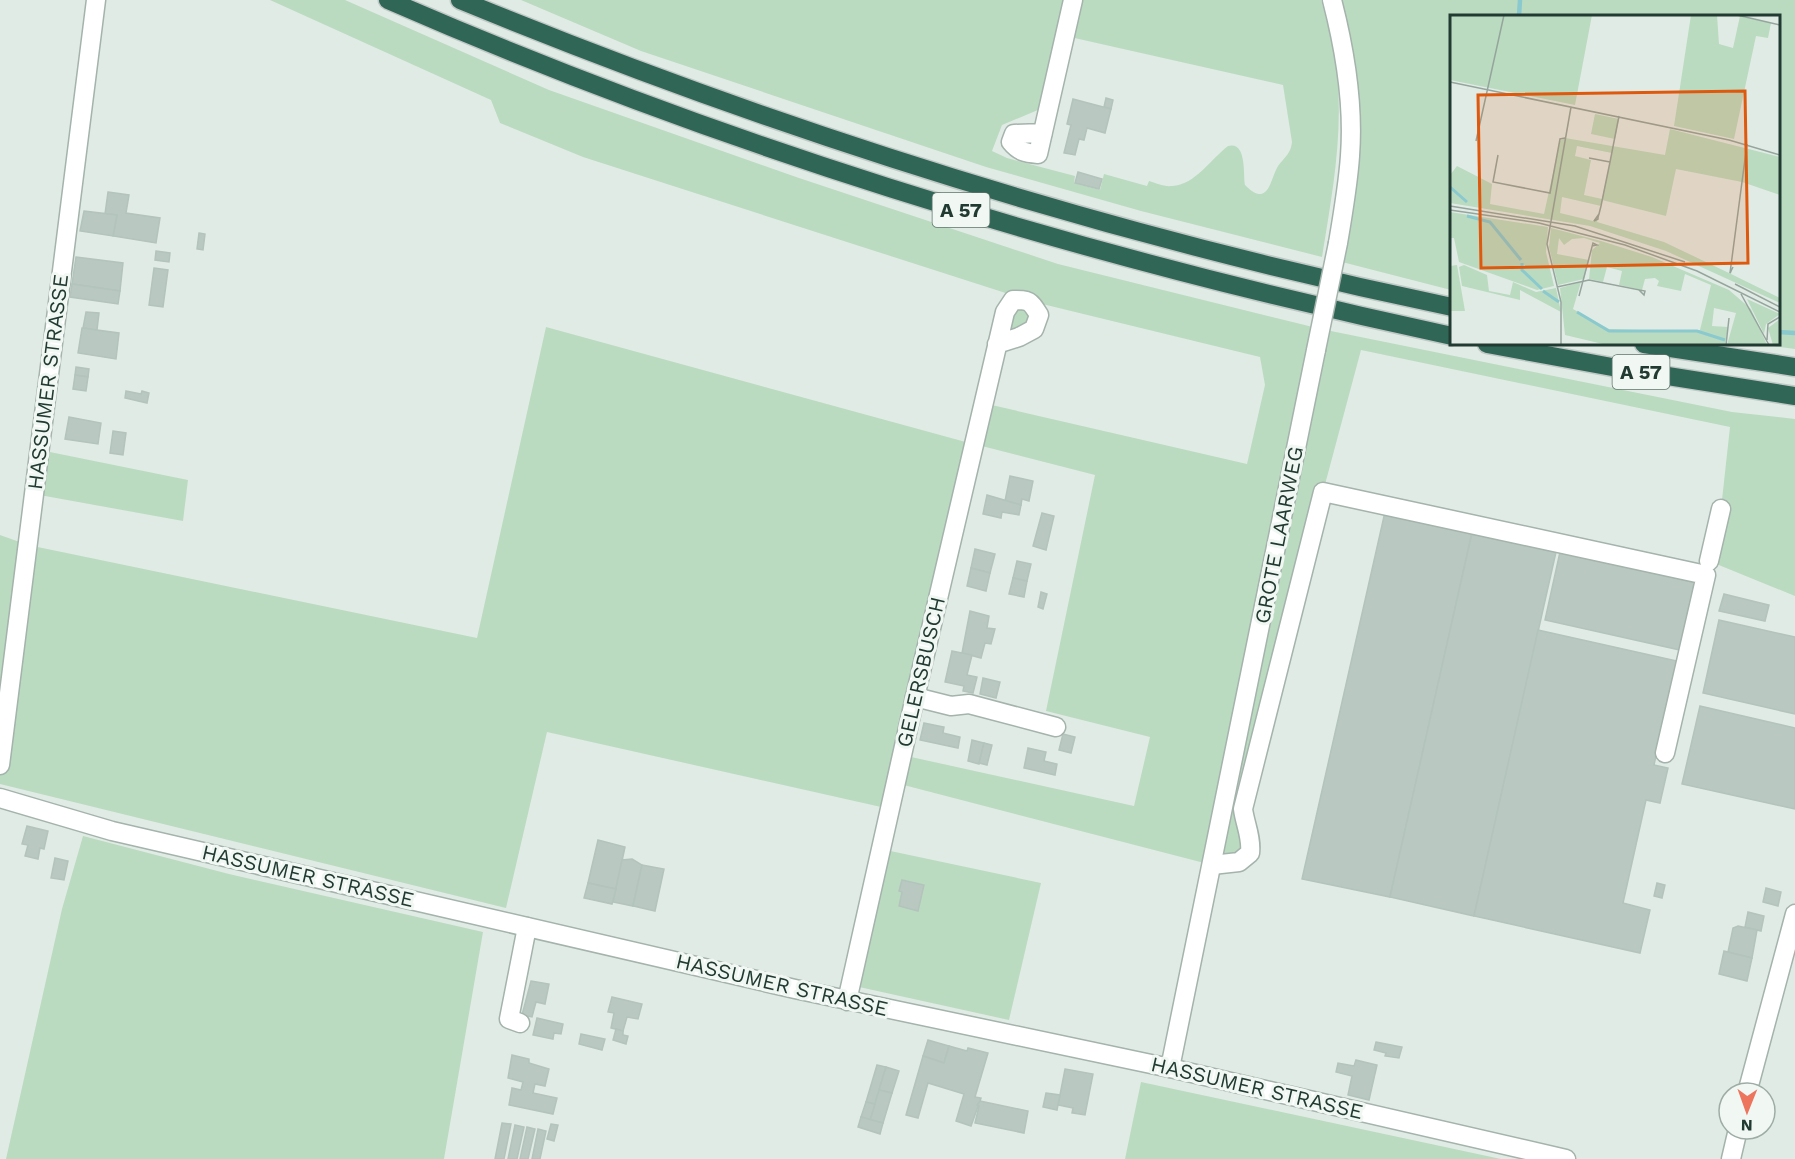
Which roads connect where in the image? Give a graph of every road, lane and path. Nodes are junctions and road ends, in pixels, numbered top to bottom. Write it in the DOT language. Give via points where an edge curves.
graph roads {
  1 [pos="96,0"];
  2 [pos="388,0"];
  3 [pos="460,0"];
  4 [pos="1073,0"];
  5 [pos="1332,0"];
  6 [pos="1043,133"];
  7 [pos="1450,307"];
  8 [pos="1450,336"];
  9 [pos="997,344"];
  10 [pos="1492,345"];
  11 [pos="1651,345"];
  12 [pos="1795,367"];
  13 [pos="1795,396"];
  14 [pos="1721,508"];
  15 [pos="1709,561"];
  16 [pos="915,697"];
  17 [pos="1056,727"];
  18 [pos="1665,753"];
  19 [pos="0,765"];
  20 [pos="0,798"];
  21 [pos="1212,865"];
  22 [pos="1795,914"];
  23 [pos="527,927"];
  24 [pos="847,1001"];
  25 [pos="520,1023"];
  26 [pos="1170,1068"];
  27 [pos="1750,1081"];
  28 [pos="1735,1141"];
  29 [pos="1566,1159"];
  30 [pos="1731,1159"];
  1 -- 19 [label="street, HASSUMER STRASSE"];
  2 -- 8 [label="highway, A 57" via="629,98 894,190 1158,267"];
  3 -- 7 [label="highway, A 57" via="750,111 970,183 1141,233"];
  4 -- 6 [label="street"];
  5 -- 21 [label="street, GROTE LAARWEG, bridge" via="1349,90 1351,155 1338,243"];
  9 -- 16 [label="street, GELERSBUSCH"];
  10 -- 13 [label="highway, A 57"];
  11 -- 12 [label="highway, A 57"];
  14 -- 15 [label="street"];
  16 -- 17 [label="street" via="951,706 969,704"];
  16 -- 24 [label="street, GELERSBUSCH"];
  18 -- 21 [label="street" via="1706,575 1323,492 1243,809 1252,841 1250,853 1239,862"];
  20 -- 23 [label="street, HASSUMER STRASSE" via="112,831"];
  21 -- 26 [label="street, GROTE LAARWEG"];
  22 -- 27 [label="street"];
  23 -- 24 [label="street, HASSUMER STRASSE"];
  23 -- 25 [label="street" via="508,1019"];
  24 -- 26 [label="street, HASSUMER STRASSE"];
  26 -- 29 [label="street, HASSUMER STRASSE"];
  28 -- 30 [label="street"];
}
